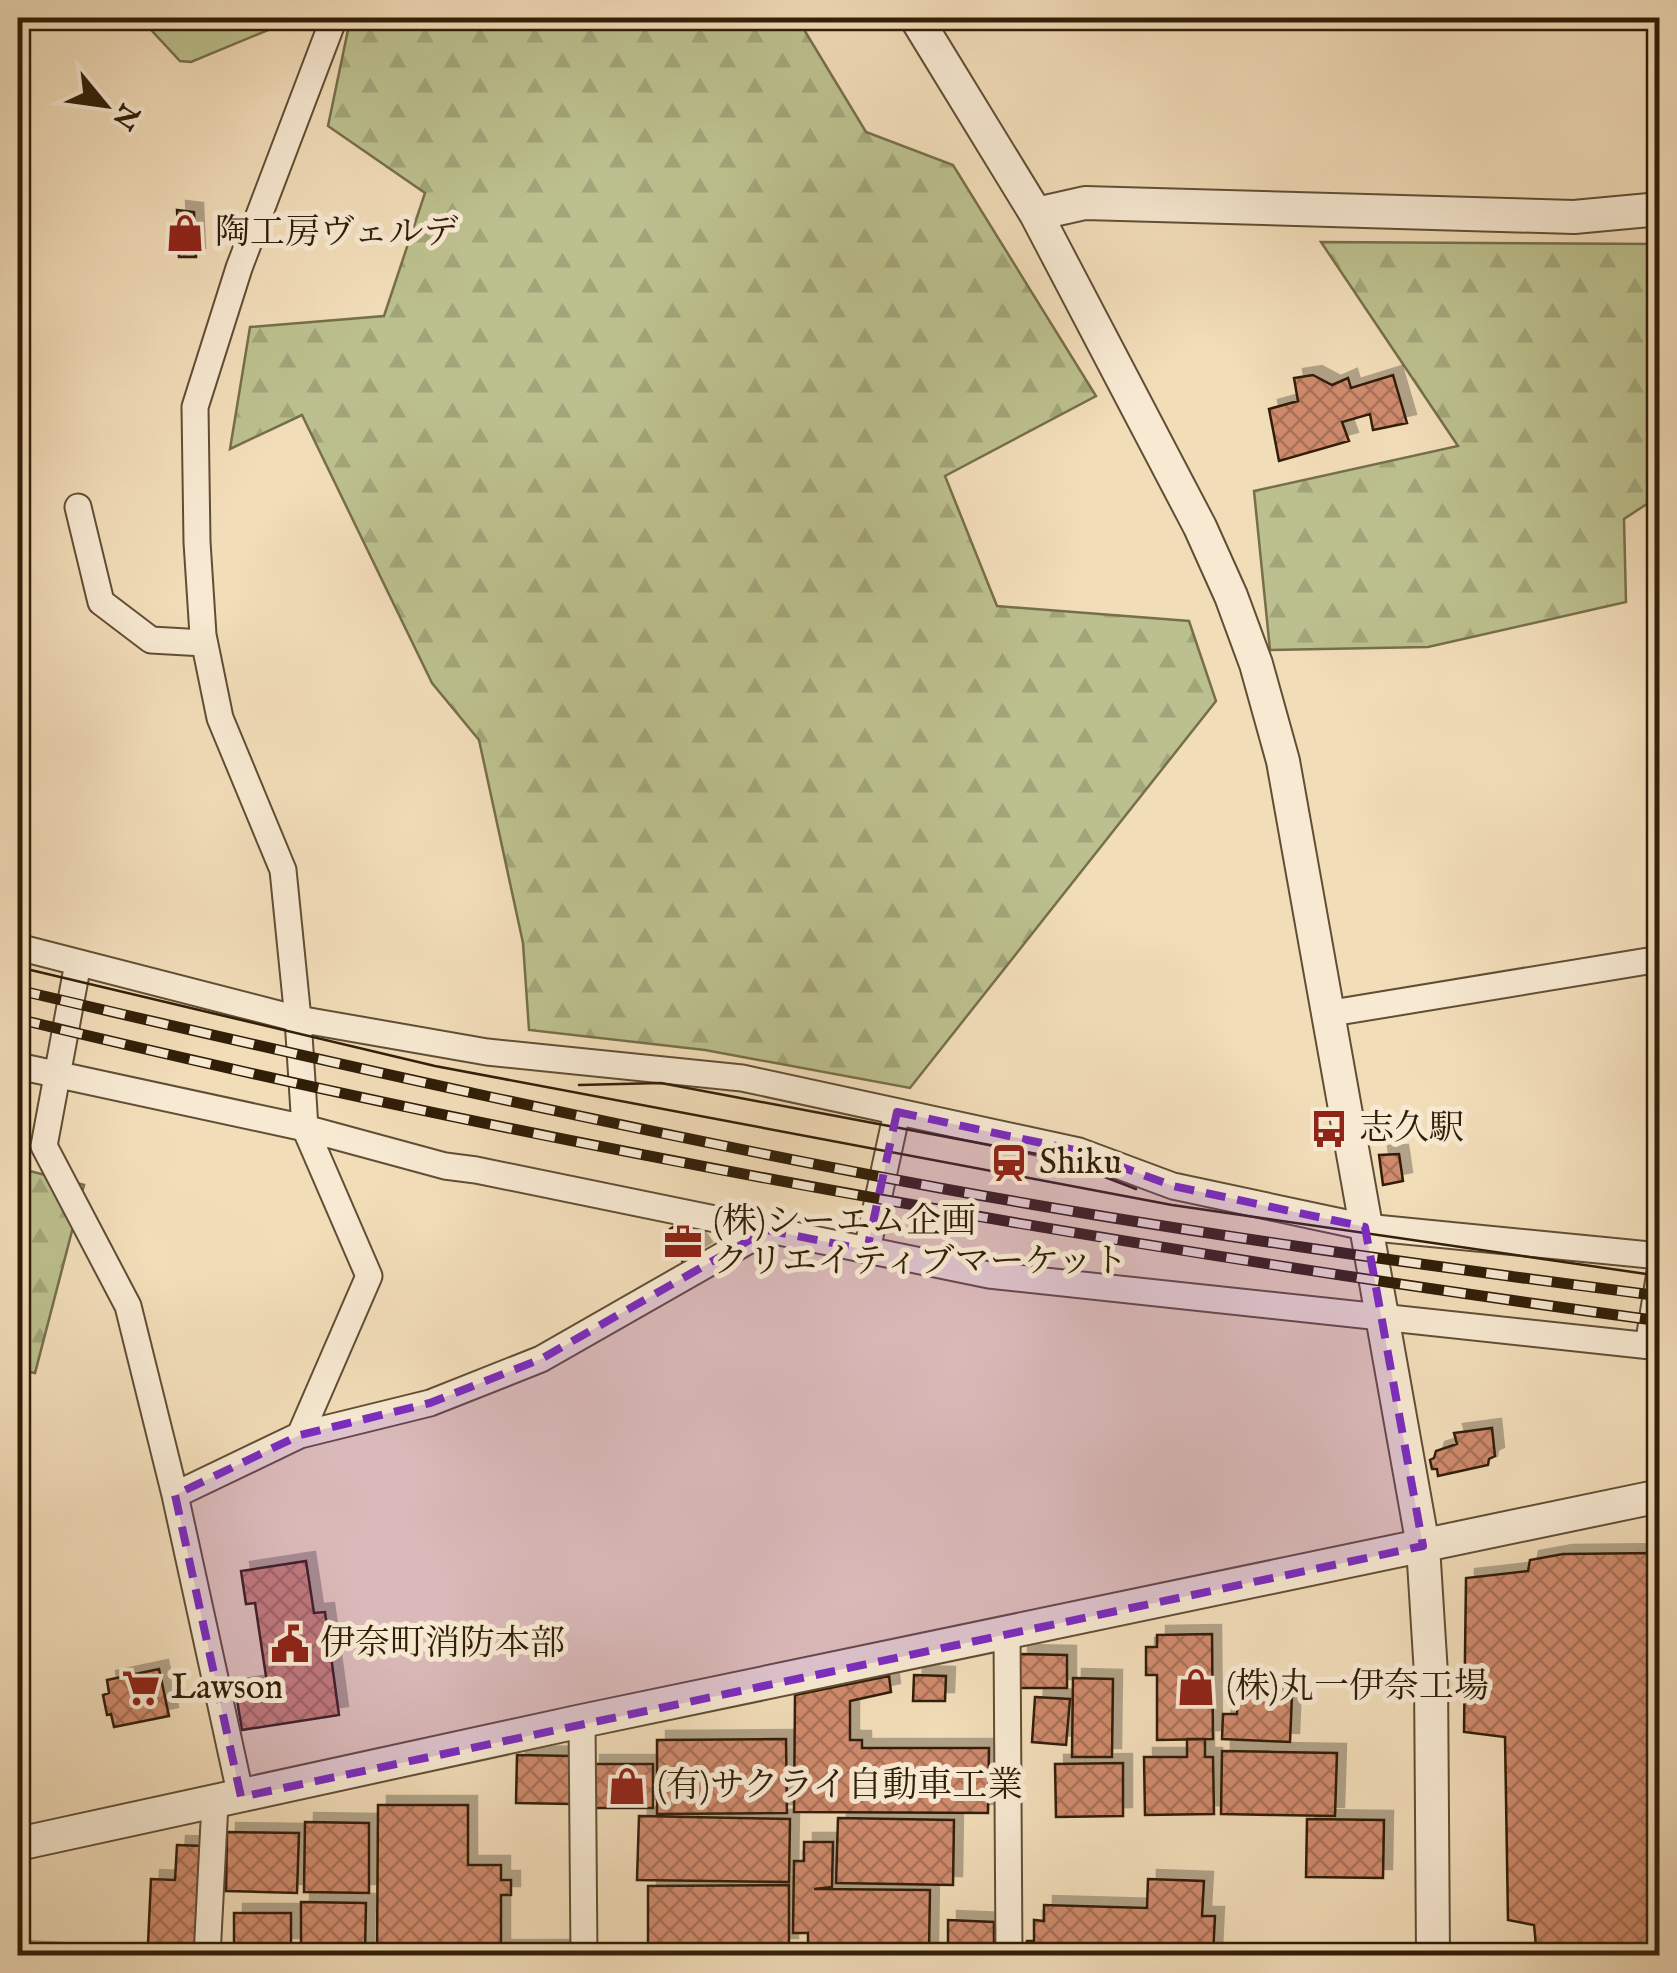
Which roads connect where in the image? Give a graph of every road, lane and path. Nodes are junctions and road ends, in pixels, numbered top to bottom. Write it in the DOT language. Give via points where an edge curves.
graph roads {
  1 [pos="334,18"];
  2 [pos="916,18"];
  3 [pos="1660,209"];
  4 [pos="1036,214"];
  5 [pos="78,507"];
  6 [pos="204,643"];
  7 [pos="18,947"];
  8 [pos="1660,959"];
  9 [pos="78,963"];
  10 [pos="1326,1014"];
  11 [pos="298,1019"];
  12 [pos="18,1066"];
  13 [pos="56,1076"];
  14 [pos="897,1112"];
  15 [pos="304,1128"];
  16 [pos="1365,1227"];
  17 [pos="767,1230"];
  18 [pos="867,1250"];
  19 [pos="1660,1256"];
  20 [pos="1660,1272"];
  21 [pos="1382,1315"];
  22 [pos="1654,1347"];
  23 [pos="300,1435"];
  24 [pos="175,1494"];
  25 [pos="1660,1496"];
  26 [pos="1423,1546"];
  27 [pos="1007,1632"];
  28 [pos="582,1721"];
  29 [pos="228,1800"];
  30 [pos="18,1844"];
  31 [pos="207,1956"];
  32 [pos="584,1956"];
  33 [pos="1009,1956"];
  34 [pos="1432,1956"];
  1 -- 6 [label="street" via="194,406"];
  2 -- 4 [label="street"];
  3 -- 4 [label="street" via="1574,217 1085,203"];
  4 -- 10 [label="street" via="1200,527 1256,664 1282,762"];
  5 -- 6 [label="street" via="101,602 151,640"];
  6 -- 11 [label="street" via="220,718 283,870"];
  7 -- 9 [label="street"];
  8 -- 10 [label="street"];
  9 -- 11 [label="street"];
  9 -- 13 [label="street"];
  10 -- 16 [label="street"];
  11 -- 14 [label="street" via="487,1052 742,1078"];
  11 -- 15 [label="street"];
  12 -- 13 [label="street"];
  13 -- 15 [label="street"];
  13 -- 24 [label="street" via="44,1146 128,1306"];
  14 -- 16 [label="street" via="1079,1151 1173,1186"];
  14 -- 18 [label="street"];
  15 -- 17 [label="street" via="446,1166"];
  15 -- 23 [label="street" via="368,1276"];
  16 -- 19 [label="street"];
  16 -- 21 [label="street"];
  17 -- 18 [label="street"];
  17 -- 23 [label="street" via="541,1359 430,1403"];
  18 -- 21 [label="street" via="989,1275"];
  20 -- 22 [label="street"];
  21 -- 22 [label="street"];
  21 -- 26 [label="street"];
  23 -- 24 [label="street"];
  24 -- 29 [label="street"];
  25 -- 26 [label="street"];
  26 -- 27 [label="street"];
  26 -- 34 [label="street" via="1431,1674"];
  27 -- 28 [label="street"];
  27 -- 33 [label="street"];
  28 -- 29 [label="street"];
  28 -- 32 [label="street"];
  29 -- 30 [label="street"];
  29 -- 31 [label="street"];
}
